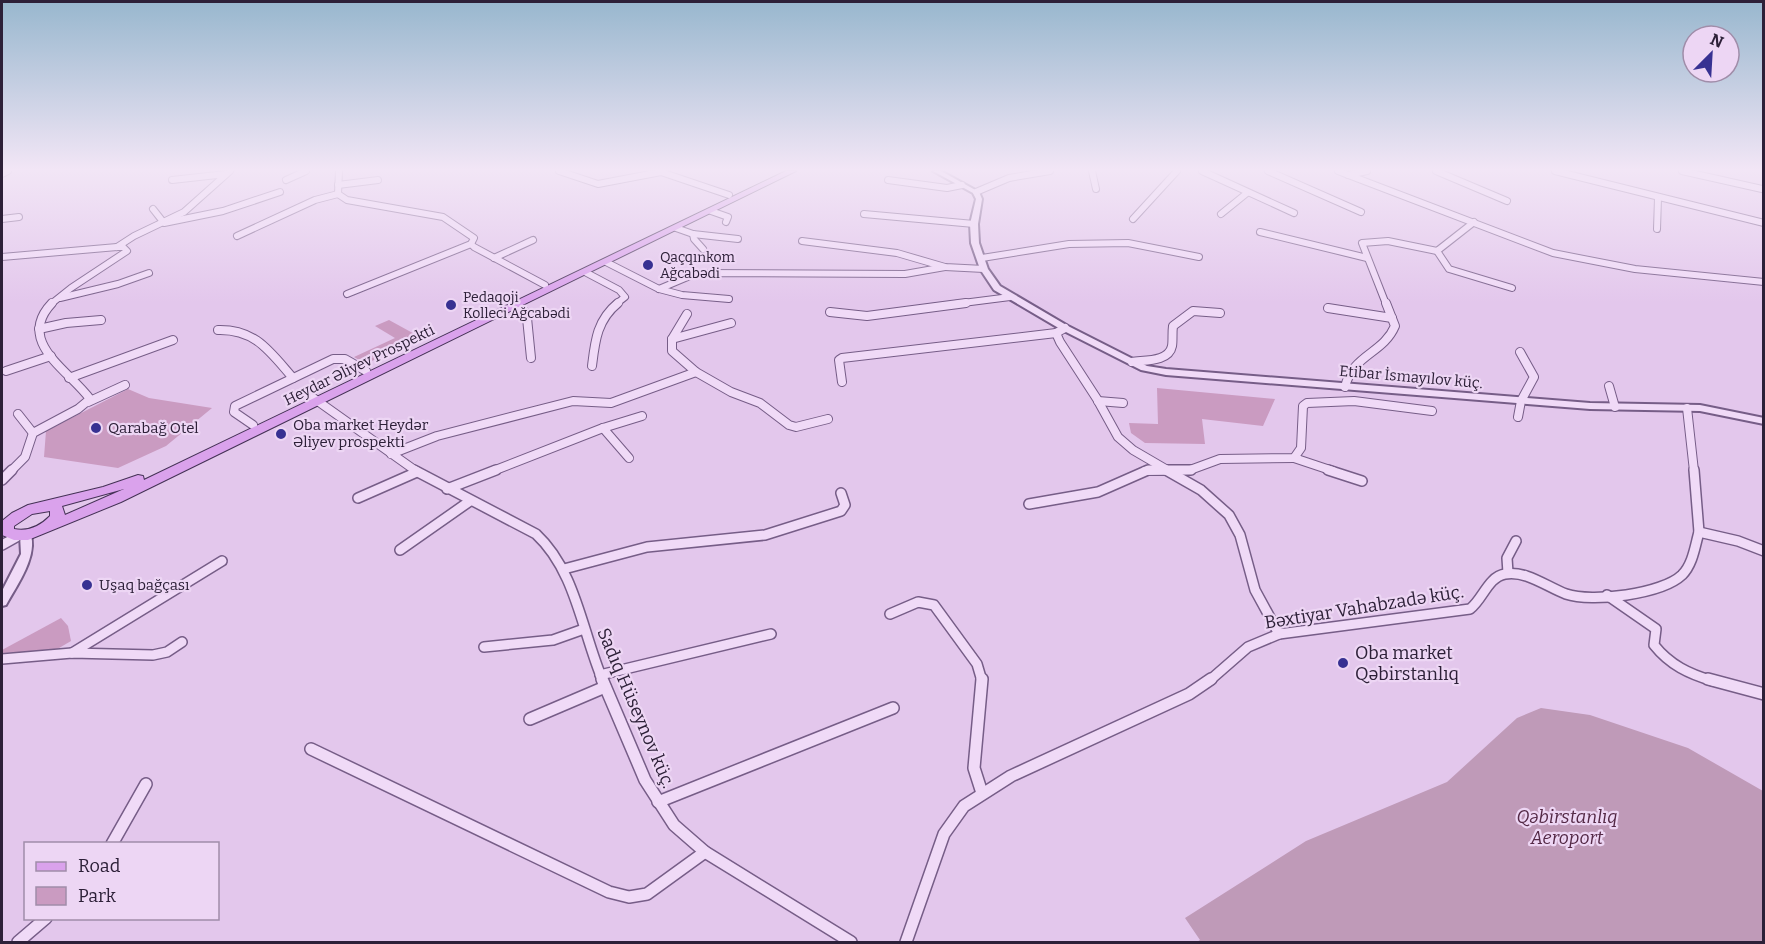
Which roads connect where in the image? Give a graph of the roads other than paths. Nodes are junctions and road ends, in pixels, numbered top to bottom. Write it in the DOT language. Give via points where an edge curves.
graph roads {
  1 [pos="158,215"];
  2 [pos="177,215"];
  3 [pos="212,215"];
  4 [pos="282,215"];
  5 [pos="432,215"];
  6 [pos="688,215"];
  7 [pos="703,215"];
  8 [pos="722,215"];
  9 [pos="876,215"];
  10 [pos="976,215"];
  11 [pos="1137,215"];
  12 [pos="1455,215"];
  13 [pos="1657,215"];
  14 [pos="1730,215"];
  15 [pos="19,217"];
  16 [pos="2,219"];
  17 [pos="1133,219"];
  18 [pos="726,222"];
  19 [pos="1474,222"];
  20 [pos="165,223"];
  21 [pos="1764,223"];
  22 [pos="974,224"];
  23 [pos="676,228"];
  24 [pos="1657,229"];
  25 [pos="1260,232"];
  26 [pos="693,234"];
  27 [pos="237,236"];
  28 [pos="738,239"];
  29 [pos="533,240"];
  30 [pos="802,241"];
  31 [pos="471,244"];
  32 [pos="117,247"];
  33 [pos="703,249"];
  34 [pos="1437,251"];
  35 [pos="2,257"];
  36 [pos="1198,257"];
  37 [pos="494,258"];
  38 [pos="982,258"];
  39 [pos="1367,258"];
  40 [pos="606,262"];
  41 [pos="945,267"];
  42 [pos="984,269"];
  43 [pos="585,272"];
  44 [pos="150,273"];
  45 [pos="1764,282"];
  46 [pos="545,285"];
  47 [pos="1512,288"];
  48 [pos="659,289"];
  49 [pos="346,294"];
  50 [pos="1010,297"];
  51 [pos="56,299"];
  52 [pos="729,299"];
  53 [pos="515,306"];
  54 [pos="1328,308"];
  55 [pos="830,312"];
  56 [pos="1220,313"];
  57 [pos="687,314"];
  58 [pos="1392,318"];
  59 [pos="101,320"];
  60 [pos="731,323"];
  61 [pos="1065,328"];
  62 [pos="39,329"];
  63 [pos="218,330"];
  64 [pos="1056,333"];
  65 [pos="672,339"];
  66 [pos="173,340"];
  67 [pos="1520,352"];
  68 [pos="51,356"];
  69 [pos="531,358"];
  70 [pos="1132,362"];
  71 [pos="592,366"];
  72 [pos="6,371"];
  73 [pos="366,371"];
  74 [pos="696,372"];
  75 [pos="69,378"];
  76 [pos="293,378"];
  77 [pos="842,382"];
  78 [pos="125,386"];
  79 [pos="1609,386"];
  80 [pos="1345,387"];
  81 [pos="315,399"];
  82 [pos="1098,401"];
  83 [pos="1521,401"];
  84 [pos="88,402"];
  85 [pos="1123,403"];
  86 [pos="1615,407"];
  87 [pos="1687,408"];
  88 [pos="1432,411"];
  89 [pos="18,414"];
  90 [pos="642,416"];
  91 [pos="1518,417"];
  92 [pos="828,419"];
  93 [pos="1764,421"];
  94 [pos="253,425"];
  95 [pos="603,428"];
  96 [pos="33,434"];
  97 [pos="391,454"];
  98 [pos="629,458"];
  99 [pos="1294,458"];
  100 [pos="1167,469"];
  101 [pos="417,472"];
  102 [pos="2,480"];
  103 [pos="1362,481"];
  104 [pos="447,489"];
  105 [pos="841,493"];
  106 [pos="358,498"];
  107 [pos="470,501"];
  108 [pos="1029,504"];
  109 [pos="40,507"];
  110 [pos="2,513"];
  111 [pos="1700,532"];
  112 [pos="26,534"];
  113 [pos="2,536"];
  114 [pos="1515,541"];
  115 [pos="2,545"];
  116 [pos="400,549"];
  117 [pos="1764,551"];
  118 [pos="222,561"];
  119 [pos="564,569"];
  120 [pos="1508,573"];
  121 [pos="1606,595"];
  122 [pos="2,602"];
  123 [pos="890,614"];
  124 [pos="584,629"];
  125 [pos="771,634"];
  126 [pos="1279,634"];
  127 [pos="182,642"];
  128 [pos="484,646"];
  129 [pos="72,653"];
  130 [pos="2,659"];
  131 [pos="600,675"];
  132 [pos="605,687"];
  133 [pos="1764,694"];
  134 [pos="893,708"];
  135 [pos="530,719"];
  136 [pos="311,750"];
  137 [pos="146,784"];
  138 [pos="982,793"];
  139 [pos="658,802"];
  140 [pos="113,842"];
  141 [pos="705,852"];
  142 [pos="44,920"];
  143 [pos="18,942"];
  144 [pos="851,942"];
  145 [pos="906,942"];
  1 -- 20 [label="street"];
  2 -- 20 [label="street"];
  3 -- 20 [label="street"];
  4 -- 27 [label="street"];
  5 -- 31 [label="street" via="443,217 474,238"];
  6 -- 46 [label="main road"];
  7 -- 23 [label="main road, Heydar Əliyev Prospekti"];
  8 -- 18 [label="street" via="728,217"];
  9 -- 22 [label="street"];
  10 -- 22 [label="street, Etibar İsmayılov küç."];
  11 -- 17 [label="street"];
  12 -- 19 [label="street"];
  13 -- 24 [label="street"];
  14 -- 21 [label="street"];
  15 -- 16 [label="street"];
  19 -- 34 [label="street"];
  19 -- 45 [label="street" via="1587,262"];
  20 -- 32 [label="street" via="141,231"];
  22 -- 38 [label="street, Etibar İsmayılov küç." via="975,243"];
  23 -- 26 [label="street"];
  23 -- 40 [label="main road, Heydar Əliyev Prospekti"];
  25 -- 39 [label="street"];
  26 -- 28 [label="street"];
  26 -- 33 [label="street"];
  29 -- 37 [label="street"];
  30 -- 41 [label="street" via="897,254"];
  31 -- 37 [label="street"];
  31 -- 49 [label="street"];
  32 -- 35 [label="street"];
  32 -- 51 [label="street" via="127,251"];
  34 -- 39 [label="street" via="1372,239 1362,243"];
  34 -- 47 [label="street" via="1449,269"];
  36 -- 38 [label="street" via="1128,243 1069,244"];
  37 -- 46 [label="street"];
  38 -- 42 [label="street, Etibar İsmayılov küç."];
  39 -- 58 [label="street"];
  40 -- 43 [label="main road, Heydar Əliyev Prospekti"];
  40 -- 48 [label="street"];
  41 -- 42 [label="street"];
  41 -- 48 [label="street" via="905,274 697,273"];
  42 -- 50 [label="street, Etibar İsmayılov küç." via="997,288"];
  43 -- 53 [label="main road, Heydar Əliyev Prospekti"];
  43 -- 71 [label="street" via="625,297 598,324"];
  44 -- 51 [label="street"];
  46 -- 73 [label="main road"];
  48 -- 52 [label="street"];
  50 -- 55 [label="street" via="867,316"];
  50 -- 61 [label="street, Etibar İsmayılov küç."];
  51 -- 62 [label="street" via="43,313"];
  53 -- 69 [label="street" via="527,318"];
  53 -- 81 [label="main road, Heydar Əliyev Prospekti"];
  54 -- 58 [label="street"];
  56 -- 70 [label="street" via="1193,311 1173,326 1169,353"];
  57 -- 65 [label="street"];
  58 -- 80 [label="street" via="1394,333 1355,363"];
  59 -- 62 [label="street" via="66,322"];
  60 -- 65 [label="street"];
  61 -- 64 [label="street"];
  61 -- 70 [label="street, Etibar İsmayılov küç."];
  62 -- 68 [label="street"];
  63 -- 76 [label="street" via="230,328 253,335"];
  64 -- 77 [label="street" via="842,358"];
  64 -- 82 [label="street" via="1070,364"];
  65 -- 74 [label="street" via="672,351"];
  66 -- 75 [label="street"];
  67 -- 83 [label="street" via="1534,377"];
  68 -- 72 [label="street"];
  68 -- 75 [label="street"];
  70 -- 80 [label="street, Etibar İsmayılov küç." via="1156,371"];
  73 -- 76 [label="street" via="341,357"];
  73 -- 81 [label="main road"];
  74 -- 92 [label="street" via="760,403 789,425 796,427"];
  74 -- 97 [label="street" via="611,403 573,401 436,436"];
  75 -- 84 [label="street" via="89,396"];
  76 -- 94 [label="street" via="235,406 234,412"];
  78 -- 84 [label="street"];
  79 -- 86 [label="street"];
  80 -- 83 [label="street, Etibar İsmayılov küç."];
  81 -- 94 [label="main road"];
  81 -- 97 [label="street, Sadıq Hüseynov küç."];
  81 -- 112 [label="main road, Heydar Əliyev Prospekti" via="116,499"];
  82 -- 85 [label="street"];
  82 -- 100 [label="street" via="1112,431 1121,440"];
  83 -- 86 [label="street, Etibar İsmayılov küç."];
  83 -- 91 [label="street"];
  84 -- 96 [label="street"];
  86 -- 87 [label="street, Etibar İsmayılov küç."];
  87 -- 93 [label="street, Etibar İsmayılov küç."];
  87 -- 111 [label="street"];
  88 -- 99 [label="street, Etibar İsmayılov küç." via="1343,401 1307,403 1303,406 1301,448"];
  89 -- 96 [label="street"];
  90 -- 95 [label="street"];
  94 -- 109 [label="main road" via="123,485"];
  95 -- 98 [label="street"];
  95 -- 104 [label="street"];
  96 -- 102 [label="street" via="25,457"];
  97 -- 101 [label="street, Sadıq Hüseynov küç."];
  99 -- 100 [label="street" via="1220,459 1190,470"];
  99 -- 103 [label="street"];
  100 -- 108 [label="street" via="1148,470 1098,492"];
  100 -- 126 [label="street" via="1200,489 1232,519 1256,590"];
  101 -- 104 [label="street, Sadıq Hüseynov küç."];
  101 -- 106 [label="street"];
  104 -- 107 [label="street, Sadıq Hüseynov küç."];
  105 -- 119 [label="street" via="845,505 841,511 765,535 647,547"];
  107 -- 116 [label="street"];
  107 -- 119 [label="street, Sadıq Hüseynov küç." via="537,534"];
  109 -- 110 [label="main road"];
  109 -- 112 [label="main road" via="55,507 57,517 48,526"];
  109 -- 112 [label="main road" via="19,514 7,524 7,532"];
  111 -- 117 [label="street"];
  111 -- 121 [label="street" via="1688,567 1673,583"];
  112 -- 113 [label="main road"];
  112 -- 115 [label="street"];
  112 -- 122 [label="street" via="27,554"];
  114 -- 120 [label="street" via="1507,558"];
  118 -- 129 [label="street"];
  119 -- 124 [label="street, Sadıq Hüseynov küç."];
  120 -- 121 [label="street" via="1576,597"];
  120 -- 126 [label="street, Bəxtiyar Vahabzadə küç." via="1496,577 1470,609"];
  121 -- 133 [label="street" via="1656,629 1654,645 1666,659 1697,677"];
  123 -- 138 [label="street" via="929,601 977,664 982,677 974,768"];
  124 -- 128 [label="street" via="553,640"];
  124 -- 131 [label="street, Sadıq Hüseynov küç."];
  125 -- 131 [label="street"];
  126 -- 138 [label="street, Bəxtiyar Vahabzadə küç." via="1248,647 1189,694"];
  127 -- 129 [label="street" via="153,655"];
  129 -- 130 [label="street"];
  131 -- 132 [label="street, Sadıq Hüseynov küç."];
  132 -- 135 [label="street"];
  132 -- 139 [label="street, Sadıq Hüseynov küç."];
  134 -- 139 [label="street"];
  136 -- 141 [label="street" via="609,892 629,897 648,894"];
  137 -- 140 [label="street"];
  138 -- 145 [label="street, Bəxtiyar Vahabzadə küç." via="964,806 944,834"];
  139 -- 141 [label="street, Sadıq Hüseynov küç." via="674,825"];
  141 -- 144 [label="street, Sadıq Hüseynov küç."];
  142 -- 143 [label="street"];
}
